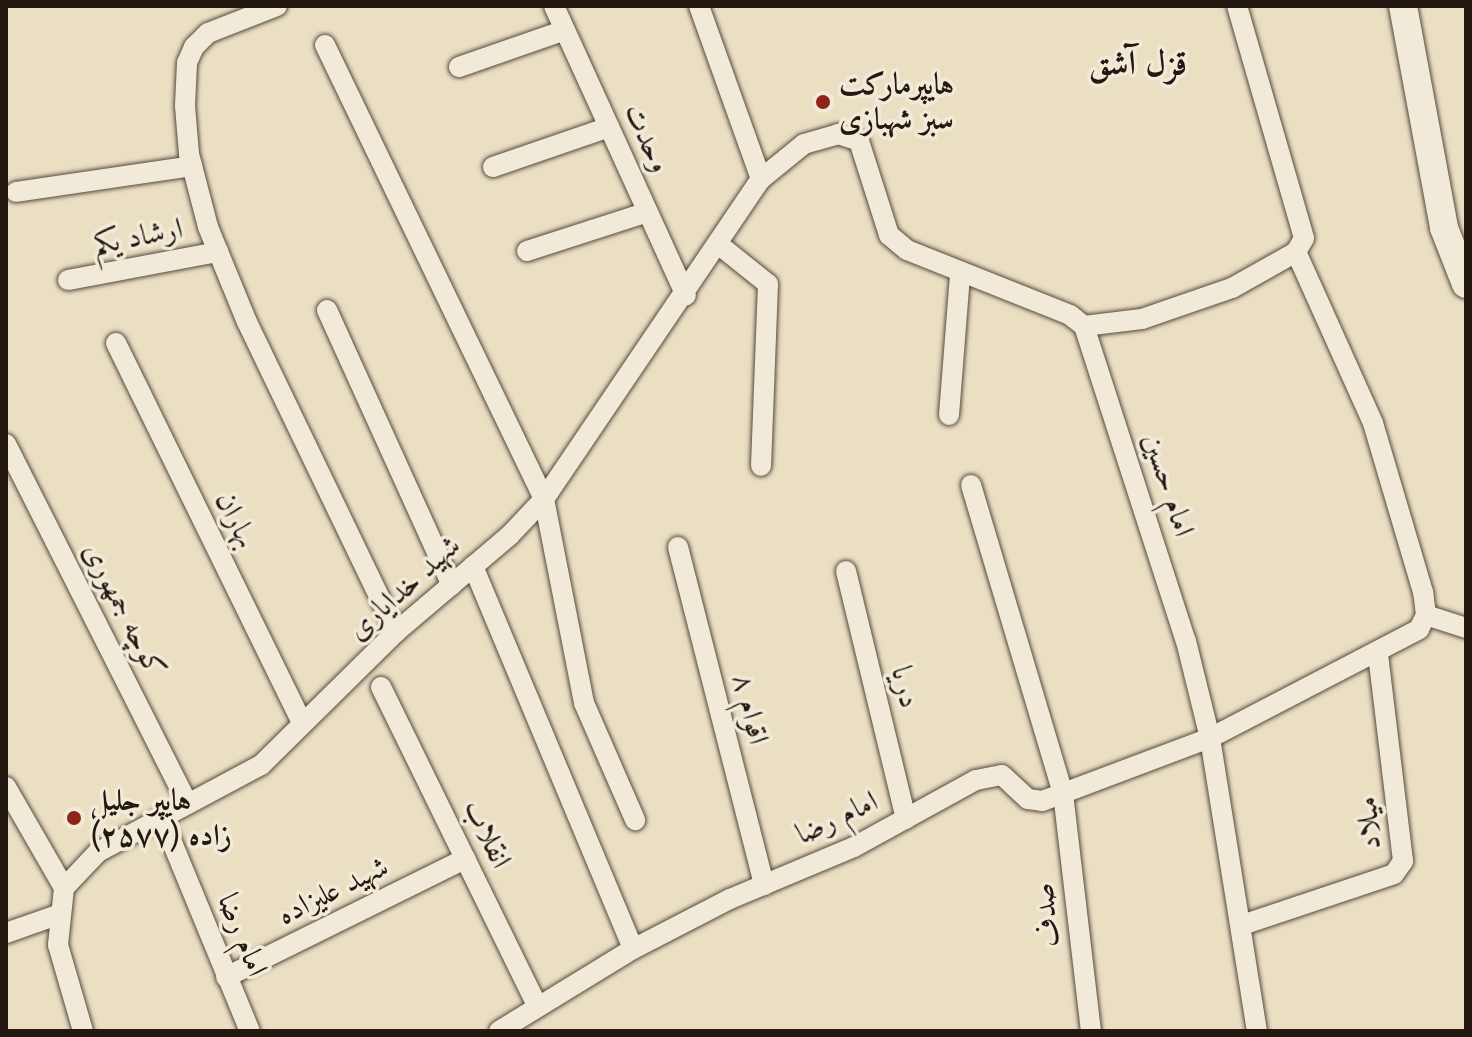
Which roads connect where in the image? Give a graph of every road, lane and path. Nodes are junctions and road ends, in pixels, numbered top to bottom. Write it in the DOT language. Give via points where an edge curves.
graph roads {
  1 [pos="277,6"];
  2 [pos="554,6"];
  3 [pos="699,6"];
  4 [pos="1237,6"];
  5 [pos="1403,6"];
  6 [pos="565,30"];
  7 [pos="325,45"];
  8 [pos="459,67"];
  9 [pos="609,127"];
  10 [pos="192,166"];
  11 [pos="493,167"];
  12 [pos="761,179"];
  13 [pos="16,192"];
  14 [pos="648,212"];
  15 [pos="718,244"];
  16 [pos="527,251"];
  17 [pos="218,252"];
  18 [pos="1296,252"];
  19 [pos="960,274"];
  20 [pos="68,280"];
  21 [pos="1466,284"];
  22 [pos="686,295"];
  23 [pos="327,310"];
  24 [pos="1084,326"];
  25 [pos="116,343"];
  26 [pos="949,415"];
  27 [pos="6,444"];
  28 [pos="761,466"];
  29 [pos="971,485"];
  30 [pos="544,499"];
  31 [pos="678,547"];
  32 [pos="473,566"];
  33 [pos="846,571"];
  34 [pos="452,585"];
  35 [pos="1426,615"];
  36 [pos="1466,628"];
  37 [pos="396,632"];
  38 [pos="1378,653"];
  39 [pos="381,687"];
  40 [pos="303,724"];
  41 [pos="1210,738"];
  42 [pos="6,787"];
  43 [pos="1063,793"];
  44 [pos="188,804"];
  45 [pos="162,818"];
  46 [pos="906,819"];
  47 [pos="635,820"];
  48 [pos="465,859"];
  49 [pos="764,885"];
  50 [pos="64,888"];
  51 [pos="60,914"];
  52 [pos="1242,925"];
  53 [pos="6,933"];
  54 [pos="633,949"];
  55 [pos="226,977"];
  56 [pos="538,1007"];
  57 [pos="83,1031"];
  58 [pos="250,1031"];
  59 [pos="499,1031"];
  60 [pos="1091,1031"];
  61 [pos="1257,1031"];
  1 -- 10 [label="street" via="208,33 194,47 187,63 185,106"];
  2 -- 6 [label="street, وحدت"];
  3 -- 12 [label="street"];
  4 -- 18 [label="street" via="1301,224 1304,238"];
  5 -- 21 [label="street" via="1444,228"];
  6 -- 8 [label="street"];
  6 -- 9 [label="street, وحدت"];
  7 -- 30 [label="street"];
  9 -- 11 [label="street"];
  9 -- 14 [label="street, وحدت"];
  10 -- 13 [label="street"];
  10 -- 17 [label="street"];
  12 -- 15 [label="street, شهید خدایاری"];
  12 -- 19 [label="street, شهید خدایاری" via="804,144 838,134 859,141 889,235 928,262"];
  14 -- 16 [label="street"];
  14 -- 22 [label="street, وحدت"];
  15 -- 22 [label="street, شهید خدایاری"];
  15 -- 28 [label="street" via="768,284"];
  17 -- 20 [label="street, ارشاد یکم"];
  17 -- 37 [label="street" via="296,430"];
  18 -- 24 [label="street" via="1232,288 1142,319"];
  18 -- 35 [label="street" via="1373,423"];
  19 -- 24 [label="street" via="1070,315"];
  19 -- 26 [label="street"];
  22 -- 30 [label="street, شهید خدایاری"];
  23 -- 34 [label="street"];
  24 -- 41 [label="street, امام حسین" via="1186,641"];
  25 -- 40 [label="street, بهاران"];
  27 -- 44 [label="street, کوچه جمهوری"];
  29 -- 43 [label="street, صدف"];
  30 -- 32 [label="street, شهید خدایاری"];
  30 -- 47 [label="street" via="584,703"];
  31 -- 49 [label="street, اقوام ۸"];
  32 -- 34 [label="street, شهید خدایاری"];
  32 -- 54 [label="street"];
  33 -- 46 [label="street, دریا"];
  34 -- 37 [label="street, شهید خدایاری"];
  35 -- 36 [label="street"];
  35 -- 38 [label="street, امام رضا" via="1419,629"];
  37 -- 40 [label="street, شهید خدایاری"];
  38 -- 41 [label="street, امام رضا"];
  38 -- 52 [label="street, میلاد" via="1403,861 1394,874"];
  39 -- 48 [label="street, انقلاب"];
  40 -- 44 [label="street, شهید خدایاری" via="261,765"];
  41 -- 43 [label="street, امام رضا"];
  41 -- 52 [label="street, امام حسین"];
  42 -- 50 [label="street"];
  43 -- 46 [label="street, امام رضا" via="1042,801 1028,799 1002,775 991,774"];
  43 -- 60 [label="street, صدف"];
  44 -- 45 [label="street, شهید خدایاری"];
  45 -- 50 [label="street, شهید خدایاری" via="98,852"];
  45 -- 55 [label="street, امام رضا"];
  46 -- 49 [label="street, امام رضا"];
  48 -- 55 [label="street, شهید علیزاده"];
  48 -- 56 [label="street, انقلاب"];
  49 -- 54 [label="street, امام رضا"];
  50 -- 51 [label="street"];
  51 -- 53 [label="street"];
  51 -- 57 [label="street" via="58,945"];
  52 -- 61 [label="street, امام حسین"];
  54 -- 56 [label="street, امام رضا"];
  55 -- 58 [label="street, امام رضا"];
  56 -- 59 [label="street, امام رضا"];
}
